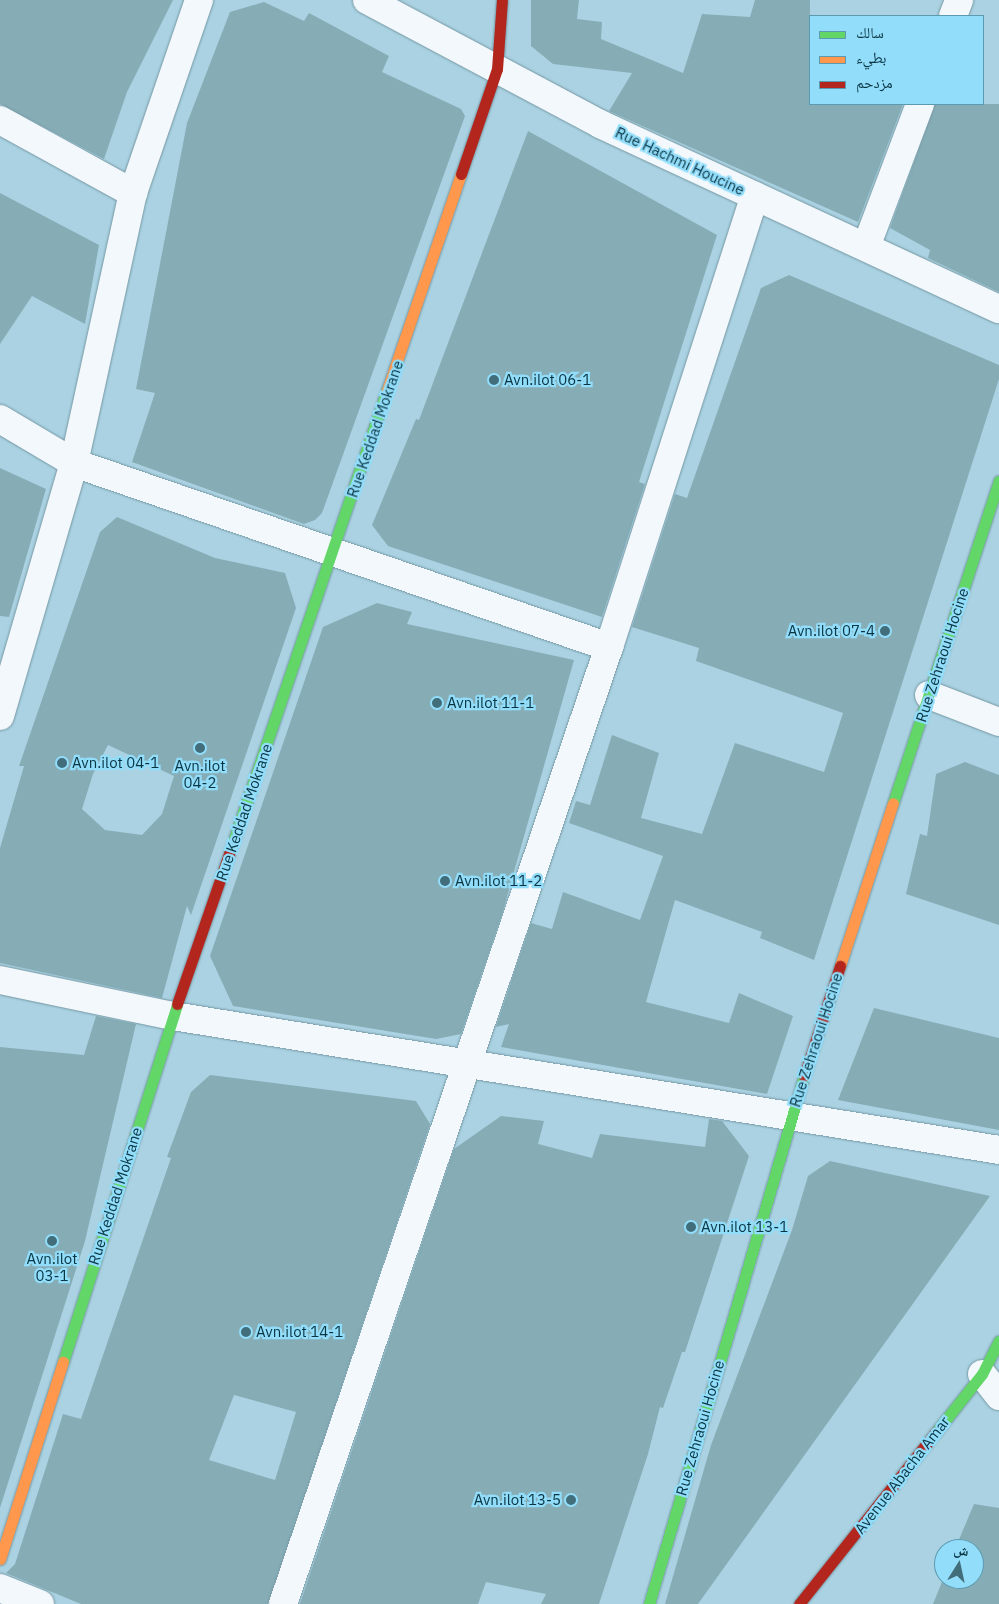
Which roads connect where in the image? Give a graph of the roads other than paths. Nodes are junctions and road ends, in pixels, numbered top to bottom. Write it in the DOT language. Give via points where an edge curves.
graph roads {
  1 [pos="199,0"];
  2 [pos="367,0"];
  3 [pos="502,0"];
  4 [pos="959,0"];
  5 [pos="952,15"];
  6 [pos="497,69"];
  7 [pos="920,105"];
  8 [pos="0,120"];
  9 [pos="133,193"];
  10 [pos="755,196"];
  11 [pos="866,247"];
  12 [pos="999,309"];
  13 [pos="0,419"];
  14 [pos="74,462"];
  15 [pos="999,481"];
  16 [pos="333,554"];
  17 [pos="609,647"];
  18 [pos="929,695"];
  19 [pos="0,716"];
  20 [pos="999,722"];
  21 [pos="0,980"];
  22 [pos="173,1016"];
  23 [pos="468,1064"];
  24 [pos="791,1114"];
  25 [pos="999,1150"];
  26 [pos="999,1341"];
  27 [pos="991,1368"];
  28 [pos="999,1396"];
  29 [pos="0,1559"];
  30 [pos="0,1588"];
  31 [pos="40,1604"];
  32 [pos="282,1604"];
  33 [pos="648,1604"];
  34 [pos="799,1604"];
  1 -- 9 [label="street"];
  2 -- 6 [label="street, Rue Hachmi Houcine"];
  3 -- 6 [label="street, Rue Keddad Mokrane"];
  4 -- 5 [label="street"];
  6 -- 10 [label="street, Rue Hachmi Houcine" via="600,124"];
  6 -- 16 [label="street, Rue Keddad Mokrane"];
  7 -- 11 [label="street"];
  8 -- 9 [label="street"];
  9 -- 14 [label="street"];
  10 -- 11 [label="street, Rue Hachmi Houcine"];
  10 -- 17 [label="street"];
  11 -- 12 [label="street, Rue Hachmi Houcine"];
  13 -- 14 [label="street"];
  14 -- 16 [label="street"];
  14 -- 19 [label="street"];
  15 -- 18 [label="street, Rue Zehraoui Hocine"];
  16 -- 17 [label="street"];
  16 -- 22 [label="street, Rue Keddad Mokrane"];
  17 -- 23 [label="street"];
  18 -- 20 [label="street"];
  18 -- 24 [label="street, Rue Zehraoui Hocine"];
  21 -- 22 [label="street"];
  22 -- 23 [label="street"];
  22 -- 29 [label="street, Rue Keddad Mokrane"];
  23 -- 24 [label="street"];
  23 -- 32 [label="street"];
  24 -- 25 [label="street"];
  24 -- 33 [label="street, Rue Zehraoui Hocine"];
  26 -- 27 [label="street, Avenue Abacha Amar"];
  27 -- 28 [label="street"];
  27 -- 34 [label="street, Avenue Abacha Amar"];
  30 -- 31 [label="street"];
}
